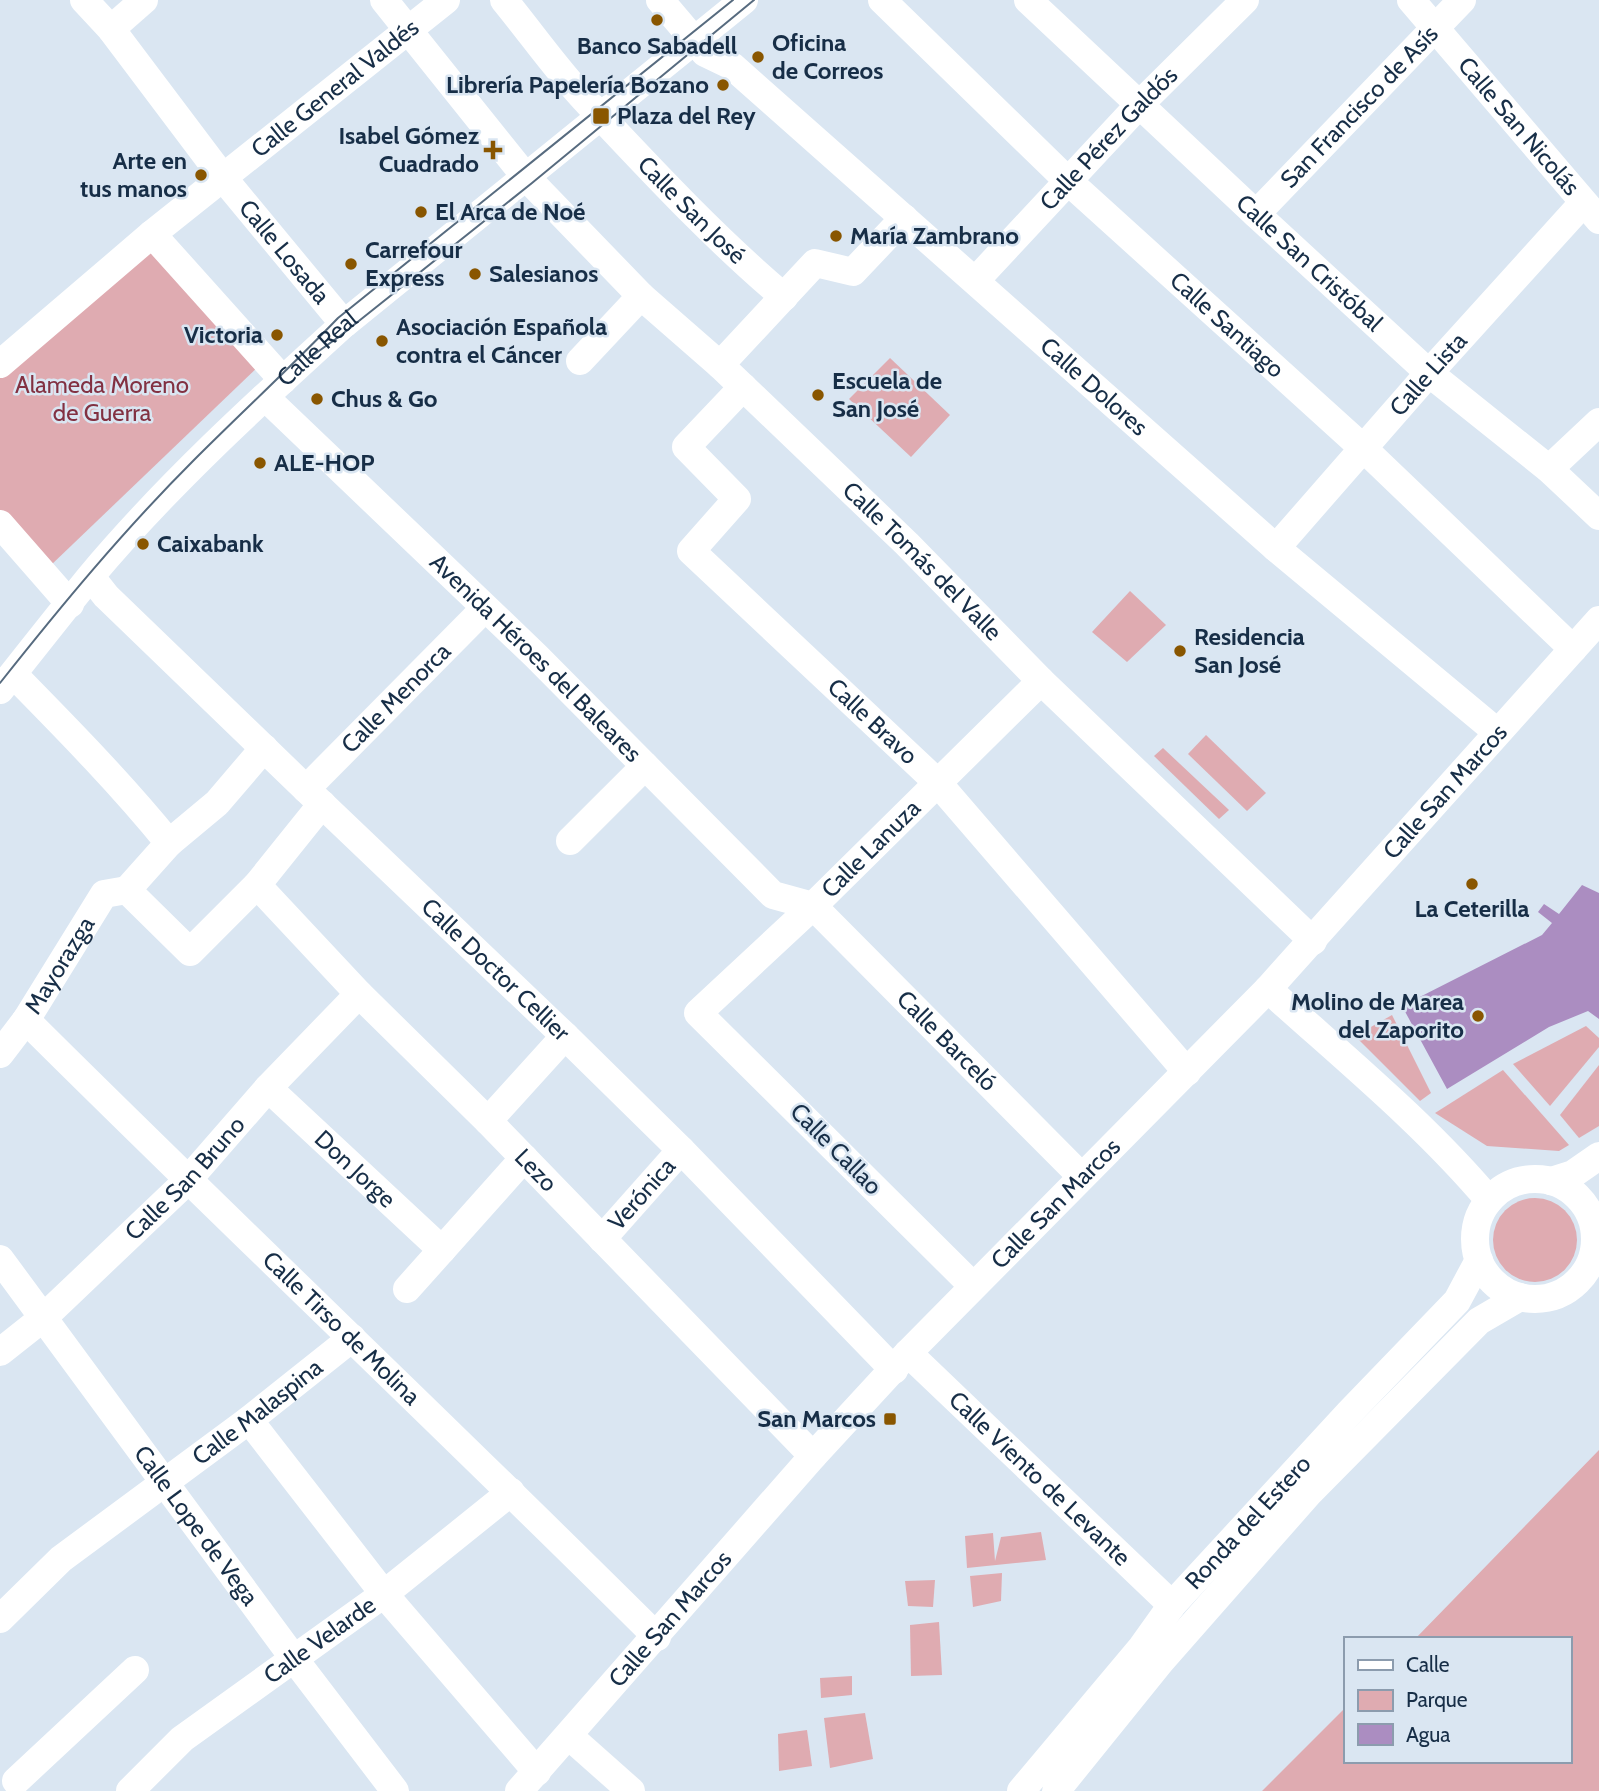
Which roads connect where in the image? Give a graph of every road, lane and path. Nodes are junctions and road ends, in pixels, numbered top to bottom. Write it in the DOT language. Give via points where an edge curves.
graph roads {
  1 [pos="84,0"];
  2 [pos="144,0"];
  3 [pos="384,0"];
  4 [pos="446,0"];
  5 [pos="504,0"];
  6 [pos="660,0"];
  7 [pos="744,0"];
  8 [pos="882,0"];
  9 [pos="1028,0"];
  10 [pos="1245,0"];
  11 [pos="1410,0"];
  12 [pos="1462,0"];
  13 [pos="111,29"];
  14 [pos="1434,29"];
  15 [pos="410,31"];
  16 [pos="692,40"];
  17 [pos="1139,105"];
  18 [pos="600,116"];
  19 [pos="224,179"];
  20 [pos="528,179"];
  21 [pos="1068,181"];
  22 [pos="1591,212"];
  23 [pos="1256,214"];
  24 [pos="904,218"];
  25 [pos="152,234"];
  26 [pos="976,280"];
  27 [pos="641,296"];
  28 [pos="784,297"];
  29 [pos="344,324"];
  30 [pos="580,361"];
  31 [pos="0,364"];
  32 [pos="720,365"];
  33 [pos="1429,373"];
  34 [pos="743,387"];
  35 [pos="274,388"];
  36 [pos="1599,422"];
  37 [pos="1364,449"];
  38 [pos="1549,469"];
  39 [pos="1599,516"];
  40 [pos="0,524"];
  41 [pos="1276,548"];
  42 [pos="91,577"];
  43 [pos="70,604"];
  44 [pos="485,608"];
  45 [pos="1599,620"];
  46 [pos="1573,649"];
  47 [pos="1041,681"];
  48 [pos="5,683"];
  49 [pos="1497,732"];
  50 [pos="264,748"];
  51 [pos="645,766"];
  52 [pos="937,782"];
  53 [pos="314,797"];
  54 [pos="570,841"];
  55 [pos="169,843"];
  56 [pos="257,885"];
  57 [pos="127,890"];
  58 [pos="813,906"];
  59 [pos="1313,941"];
  60 [pos="1268,989"];
  61 [pos="359,994"];
  62 [pos="698,1013"];
  63 [pos="26,1020"];
  64 [pos="565,1035"];
  65 [pos="0,1055"];
  66 [pos="1187,1072"];
  67 [pos="268,1088"];
  68 [pos="488,1121"];
  69 [pos="681,1150"];
  70 [pos="1599,1156"];
  71 [pos="524,1158"];
  72 [pos="1081,1176"];
  73 [pos="187,1181"];
  74 [pos="1551,1181"];
  75 [pos="1489,1200"];
  76 [pos="1595,1211"];
  77 [pos="602,1238"];
  78 [pos="442,1250"];
  79 [pos="0,1259"];
  80 [pos="1479,1260"];
  81 [pos="973,1286"];
  82 [pos="407,1289"];
  83 [pos="1521,1297"];
  84 [pos="43,1318"];
  85 [pos="352,1338"];
  86 [pos="0,1352"];
  87 [pos="901,1361"];
  88 [pos="249,1420"];
  89 [pos="813,1456"];
  90 [pos="164,1482"];
  91 [pos="511,1492"];
  92 [pos="384,1594"];
  93 [pos="1172,1605"];
  94 [pos="0,1619"];
  95 [pos="657,1636"];
  96 [pos="295,1660"];
  97 [pos="135,1670"];
  98 [pos="569,1736"];
  99 [pos="14,1779"];
  100 [pos="528,1781"];
  101 [pos="130,1791"];
  102 [pos="395,1791"];
  103 [pos="631,1791"];
  104 [pos="1021,1791"];
  105 [pos="1056,1791"];
  1 -- 13 [label="street, Calle Losada"];
  2 -- 13 [label="street"];
  3 -- 15 [label="street, Calle Tomás del Valle"];
  4 -- 15 [label="street, Calle General Valdés"];
  5 -- 18 [label="street, Calle San José"];
  6 -- 16 [label="street, Calle Dolores"];
  7 -- 16 [label="street, Calle Real"];
  8 -- 21 [label="street, Calle Santiago"];
  9 -- 17 [label="street, Calle San Cristóbal"];
  10 -- 17 [label="street, Calle Pérez Galdós"];
  11 -- 14 [label="street, Calle San Nicolás"];
  12 -- 14 [label="street, San Francisco de Asís"];
  13 -- 19 [label="street, Calle Losada"];
  14 -- 22 [label="street, Calle San Nicolás"];
  14 -- 23 [label="street, San Francisco de Asís"];
  15 -- 19 [label="street, Calle General Valdés"];
  15 -- 20 [label="street, Calle Tomás del Valle"];
  16 -- 18 [label="street, Calle Real"];
  16 -- 24 [label="street, Calle Dolores" via="705,53 732,66"];
  17 -- 21 [label="street, Calle Pérez Galdós"];
  17 -- 23 [label="street, Calle San Cristóbal"];
  18 -- 20 [label="street, Calle Real"];
  18 -- 28 [label="street, Calle San José"];
  19 -- 25 [label="street, Calle General Valdés"];
  19 -- 29 [label="street, Calle Losada"];
  20 -- 27 [label="street, Calle Tomás del Valle"];
  20 -- 29 [label="street, Calle Real"];
  21 -- 26 [label="street, Calle Pérez Galdós"];
  21 -- 37 [label="street, Calle Santiago"];
  22 -- 33 [label="street, Calle Lista"];
  23 -- 33 [label="street, Calle San Cristóbal"];
  24 -- 26 [label="street, Calle Dolores"];
  24 -- 28 [label="street" via="853,272 815,263"];
  25 -- 31 [label="street, Calle General Valdés"];
  25 -- 35 [label="street, Avenida Héroes del Baleares"];
  26 -- 41 [label="street, Calle Dolores"];
  27 -- 30 [label="street"];
  27 -- 32 [label="street, Calle Tomás del Valle"];
  28 -- 32 [label="street"];
  29 -- 35 [label="street, Calle Real"];
  32 -- 34 [label="street, Calle Tomás del Valle"];
  33 -- 37 [label="street, Calle Lista"];
  33 -- 38 [label="street, Calle San Cristóbal"];
  34 -- 47 [label="street, Calle Tomás del Valle"];
  34 -- 52 [label="street, Calle Bravo" via="686,447 737,499 691,551"];
  35 -- 42 [label="street, Calle Real"];
  35 -- 44 [label="street, Avenida Héroes del Baleares"];
  36 -- 38 [label="street"];
  37 -- 41 [label="street, Calle Lista"];
  37 -- 46 [label="street, Calle Santiago"];
  38 -- 39 [label="street, Calle San Cristóbal"];
  40 -- 43 [label="street"];
  41 -- 49 [label="street, Calle Dolores"];
  42 -- 43 [label="street, Calle Real"];
  42 -- 50 [label="street, Calle Doctor Cellier"];
  43 -- 48 [label="street, Calle Real"];
  44 -- 51 [label="street, Avenida Héroes del Baleares"];
  44 -- 53 [label="street, Calle Menorca"];
  45 -- 46 [label="street, Calle San Marcos"];
  46 -- 49 [label="street, Calle San Marcos"];
  47 -- 52 [label="street, Calle Lanuza"];
  47 -- 59 [label="street, Calle Tomás del Valle"];
  48 -- 55 [label="street" via="17,678"];
  49 -- 59 [label="street, Calle San Marcos"];
  50 -- 53 [label="street, Calle Doctor Cellier"];
  50 -- 55 [label="street" via="216,803"];
  51 -- 54 [label="street"];
  51 -- 58 [label="street, Avenida Héroes del Baleares" via="773,895"];
  52 -- 58 [label="street, Calle Lanuza"];
  52 -- 66 [label="street, Calle Bravo"];
  53 -- 56 [label="street, Calle Menorca"];
  53 -- 64 [label="street, Calle Doctor Cellier"];
  55 -- 57 [label="street"];
  56 -- 57 [label="street, Calle Menorca" via="190,952"];
  56 -- 61 [label="street, Lezo"];
  57 -- 63 [label="street, Mayorazga" via="104,894"];
  58 -- 62 [label="street, Calle Lanuza"];
  58 -- 72 [label="street, Calle Barceló"];
  59 -- 60 [label="street, Calle San Marcos"];
  60 -- 66 [label="street, Calle San Marcos"];
  60 -- 75 [label="street" via="1460,1166"];
  61 -- 67 [label="street, Calle San Bruno"];
  61 -- 68 [label="street, Lezo"];
  62 -- 81 [label="street, Calle Callao"];
  63 -- 65 [label="street, Mayorazga"];
  63 -- 73 [label="street, Calle Tirso de Molina"];
  64 -- 68 [label="street"];
  64 -- 69 [label="street, Calle Doctor Cellier"];
  66 -- 72 [label="street, Calle San Marcos"];
  67 -- 73 [label="street, Calle San Bruno"];
  67 -- 78 [label="street, Don Jorge"];
  68 -- 71 [label="street, Lezo"];
  69 -- 77 [label="street, Verónica"];
  69 -- 87 [label="street, Calle Doctor Cellier"];
  70 -- 74 [label="street" via="1573,1174"];
  71 -- 77 [label="street, Lezo"];
  71 -- 78 [label="street"];
  72 -- 81 [label="street, Calle San Marcos"];
  73 -- 84 [label="street, Calle San Bruno"];
  73 -- 85 [label="street, Calle Tirso de Molina"];
  74 -- 75 [label="street" via="1517,1182"];
  74 -- 76 [label="street"];
  75 -- 80 [label="street" via="1476,1229"];
  76 -- 83 [label="street" via="1595,1248 1583,1275 1555,1296"];
  77 -- 89 [label="street, Lezo"];
  78 -- 82 [label="street"];
  79 -- 84 [label="street, Calle Lope de Vega"];
  80 -- 83 [label="street" via="1503,1290"];
  80 -- 93 [label="street, Ronda del Estero" via="1457,1301"];
  81 -- 87 [label="street, Calle San Marcos"];
  83 -- 105 [label="street, Ronda del Estero" via="1479,1321 1308,1494 1161,1661"];
  84 -- 86 [label="street, Calle San Bruno"];
  84 -- 90 [label="street, Calle Lope de Vega"];
  85 -- 88 [label="street, Calle Malaspina"];
  85 -- 91 [label="street, Calle Tirso de Molina"];
  87 -- 89 [label="street, Calle San Marcos"];
  87 -- 93 [label="street, Calle Viento de Levante"];
  88 -- 90 [label="street, Calle Malaspina"];
  88 -- 92 [label="street"];
  89 -- 95 [label="street, Calle San Marcos"];
  90 -- 94 [label="street, Calle Malaspina" via="61,1559"];
  90 -- 96 [label="street, Calle Lope de Vega"];
  91 -- 92 [label="street, Calle Velarde"];
  91 -- 95 [label="street, Calle Tirso de Molina"];
  92 -- 96 [label="street, Calle Velarde"];
  92 -- 100 [label="street"];
  93 -- 104 [label="street, Ronda del Estero"];
  95 -- 98 [label="street, Calle San Marcos"];
  96 -- 101 [label="street, Calle Velarde" via="182,1738"];
  96 -- 102 [label="street, Calle Lope de Vega"];
  97 -- 99 [label="street"];
  98 -- 100 [label="street, Calle San Marcos"];
  98 -- 103 [label="street"];
}
